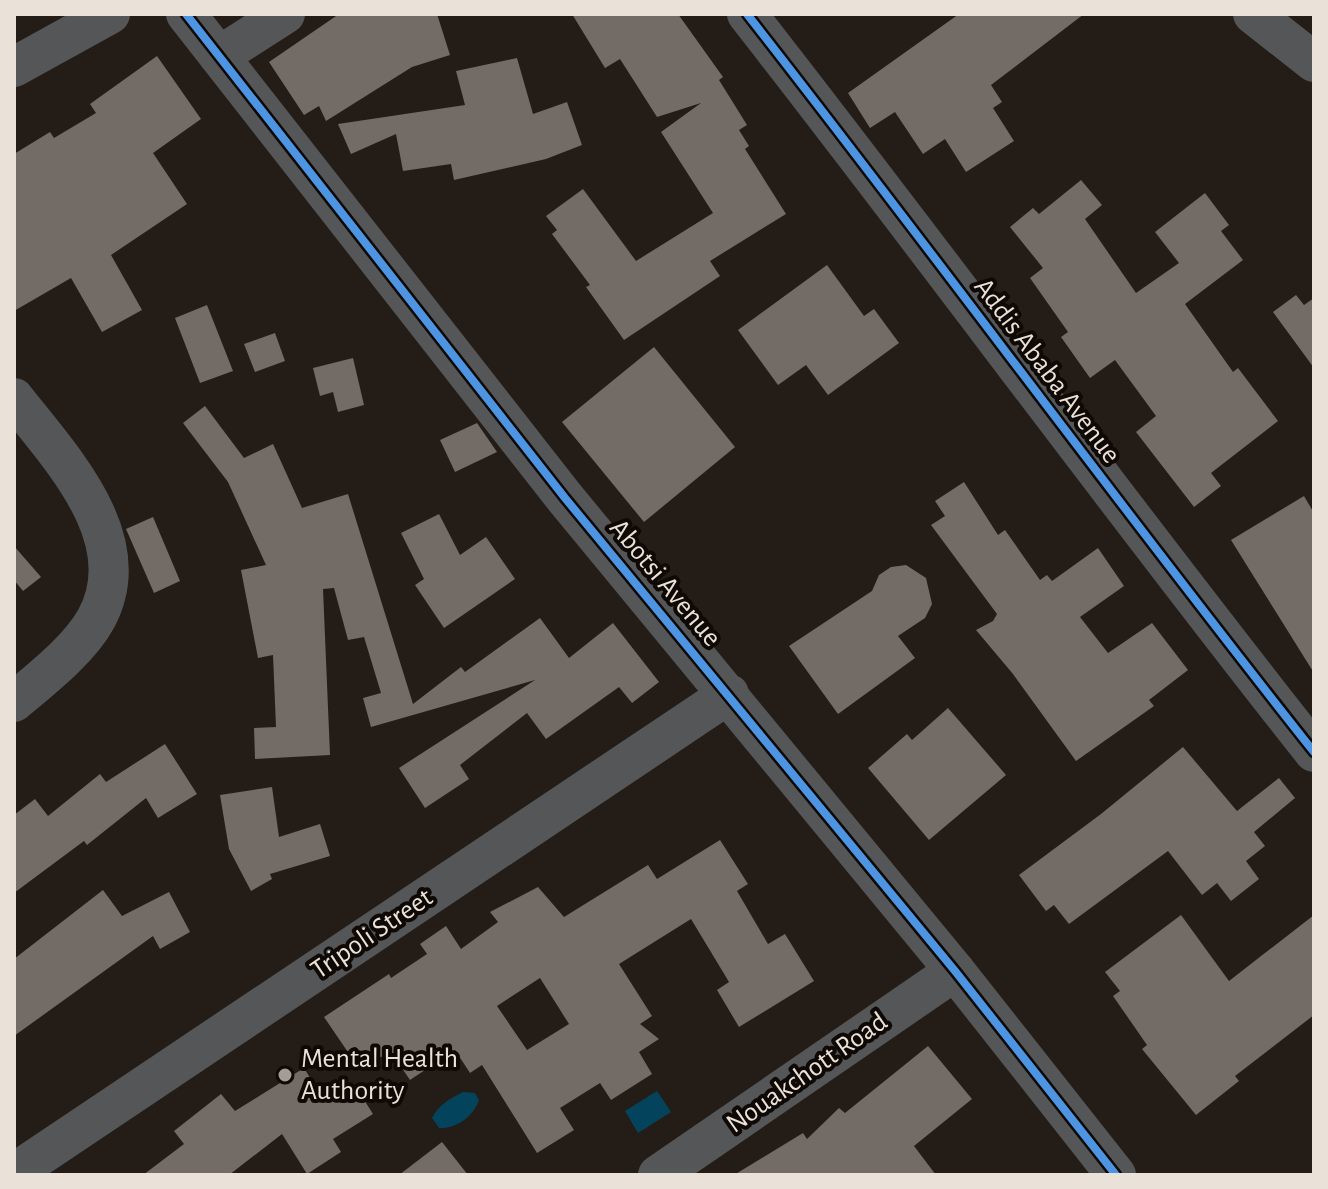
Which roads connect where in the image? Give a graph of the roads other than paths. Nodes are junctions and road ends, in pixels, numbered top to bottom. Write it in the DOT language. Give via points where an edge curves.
graph roads {
  1 [pos="110,14"];
  2 [pos="186,14"];
  3 [pos="285,14"];
  4 [pos="747,14"];
  5 [pos="1253,14"];
  6 [pos="219,56"];
  7 [pos="1314,62"];
  8 [pos="14,67"];
  9 [pos="14,398"];
  10 [pos="729,694"];
  11 [pos="14,702"];
  12 [pos="1314,752"];
  13 [pos="955,971"];
  14 [pos="14,1173"];
  15 [pos="662,1174"];
  16 [pos="1116,1175"];
  1 -- 8 [label="street"];
  2 -- 6 [label="street, Abotsi Avenue"];
  3 -- 6 [label="street"];
  4 -- 12 [label="street, Addis Ababa Avenue"];
  5 -- 7 [label="street"];
  6 -- 10 [label="street, Abotsi Avenue" via="490,405"];
  9 -- 11 [label="street" via="73,472 98,521 111,569 96,619 52,671"];
  10 -- 13 [label="street, Abotsi Avenue"];
  10 -- 14 [label="street, Tripoli Street"];
  13 -- 15 [label="street, Nouakchott Road"];
  13 -- 16 [label="street, Abotsi Avenue"];
}
